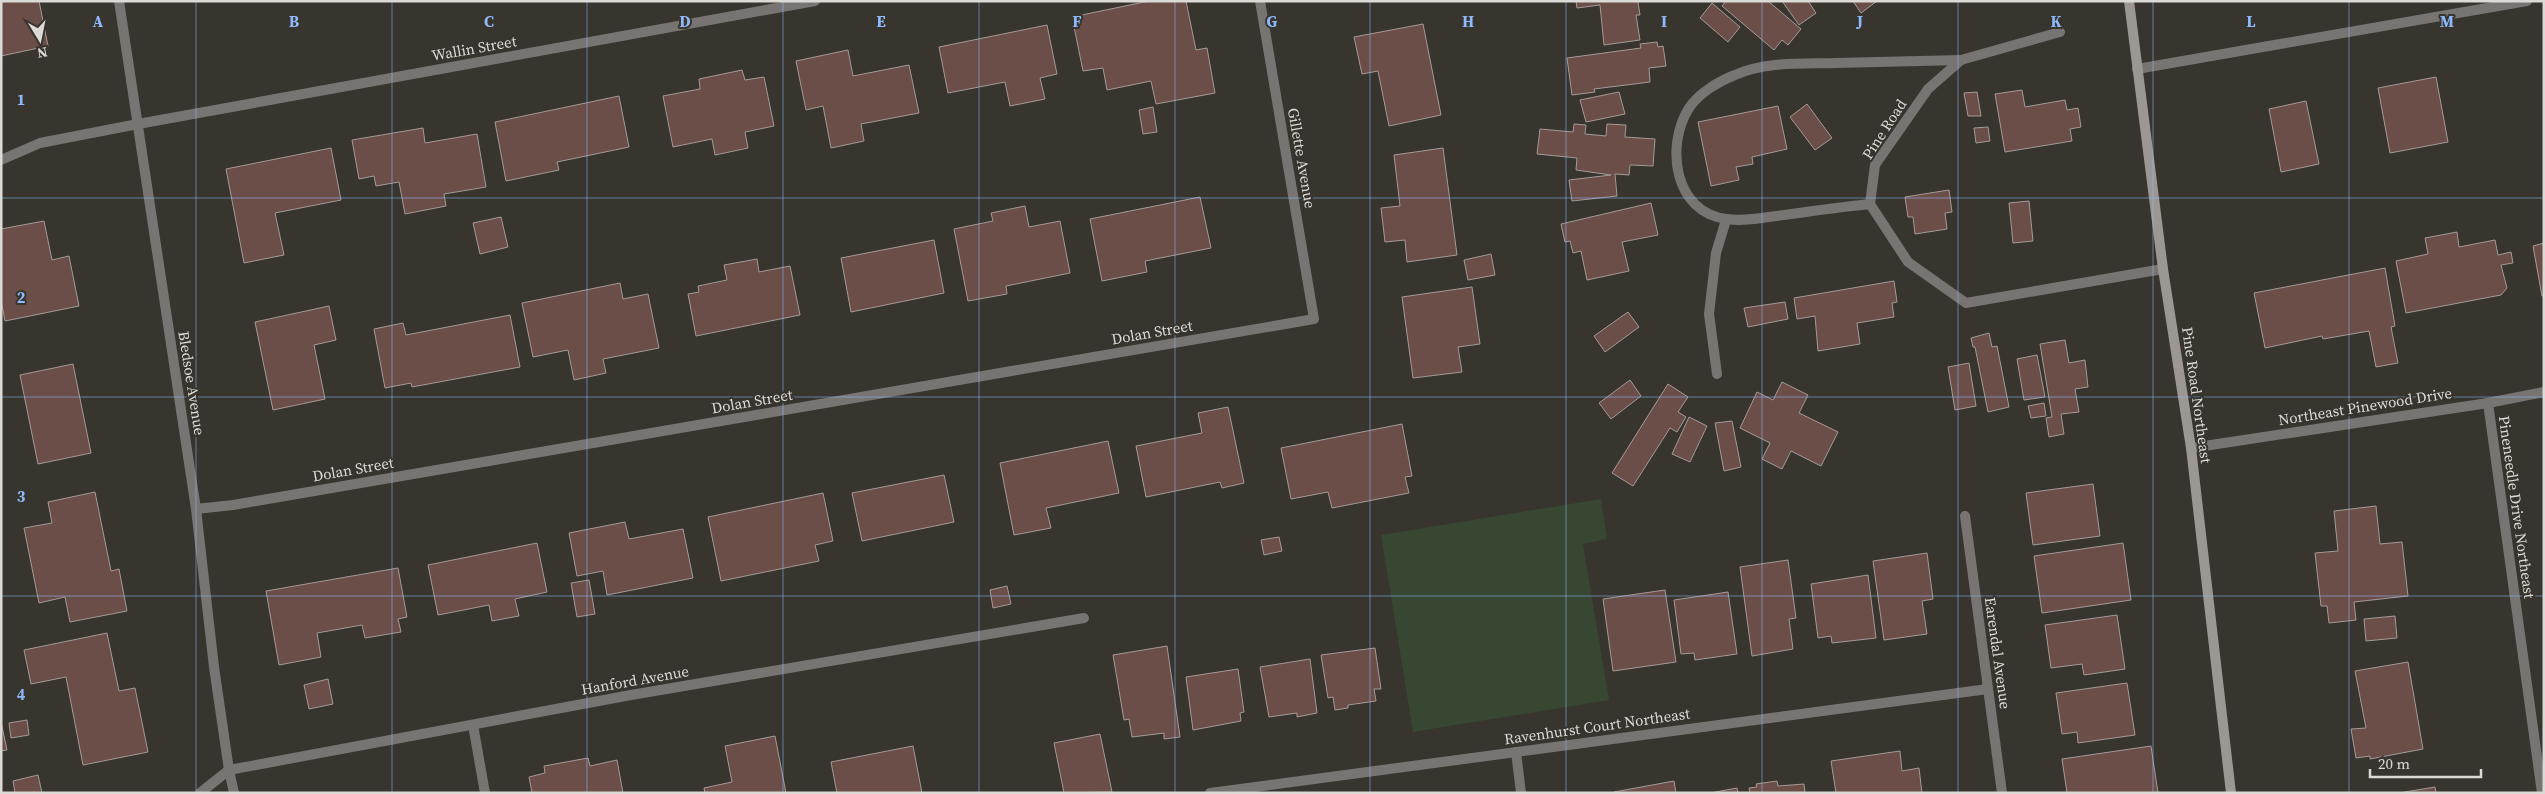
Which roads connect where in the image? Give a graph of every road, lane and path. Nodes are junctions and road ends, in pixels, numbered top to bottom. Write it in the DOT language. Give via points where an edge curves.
graph roads {
  1 [pos="119,1"];
  2 [pos="816,1"];
  3 [pos="1260,1"];
  4 [pos="2129,1"];
  5 [pos="2527,1"];
  6 [pos="2060,32"];
  7 [pos="1961,60"];
  8 [pos="2137,70"];
  9 [pos="138,124"];
  10 [pos="1,160"];
  11 [pos="1870,204"];
  12 [pos="1726,220"];
  13 [pos="2163,269"];
  14 [pos="1314,319"];
  15 [pos="1717,374"];
  16 [pos="2544,392"];
  17 [pos="2488,403"];
  18 [pos="2190,448"];
  19 [pos="196,509"];
  20 [pos="1965,516"];
  21 [pos="1084,618"];
  22 [pos="1988,689"];
  23 [pos="473,725"];
  24 [pos="1516,752"];
  25 [pos="229,770"];
  26 [pos="200,793"];
  27 [pos="234,793"];
  28 [pos="485,793"];
  29 [pos="1210,793"];
  30 [pos="1522,793"];
  31 [pos="2002,793"];
  32 [pos="2231,793"];
  33 [pos="2542,793"];
  1 -- 9 [label="street, Bledsoe Avenue"];
  2 -- 9 [label="street, Wallin Street"];
  3 -- 14 [label="street, Gillette Avenue"];
  4 -- 8 [label="main road, Pine Road Northeast"];
  5 -- 8 [label="street"];
  6 -- 7 [label="street, Pine Road"];
  7 -- 11 [label="street, Pine Road" via="1928,89 1875,165"];
  7 -- 12 [label="street" via="1778,65 1736,74 1709,89 1690,106 1681,122 1676,144 1679,177 1686,196 1702,211"];
  8 -- 13 [label="main road, Pine Road Northeast"];
  9 -- 10 [label="street, Wallin Street" via="40,143"];
  9 -- 19 [label="street, Bledsoe Avenue"];
  11 -- 12 [label="street"];
  11 -- 13 [label="street" via="1908,262 1966,304"];
  12 -- 15 [label="street" via="1716,253 1709,314"];
  13 -- 18 [label="main road, Pine Road Northeast"];
  14 -- 19 [label="street, Dolan Street" via="243,504"];
  16 -- 17 [label="street, Northeast Pinewood Drive"];
  17 -- 18 [label="street, Northeast Pinewood Drive"];
  17 -- 33 [label="street, Pineneedle Drive Northeast"];
  18 -- 32 [label="main road, Pine Road Northeast"];
  19 -- 25 [label="street, Bledsoe Avenue"];
  20 -- 22 [label="street, Earendal Avenue"];
  21 -- 23 [label="street, Hanford Avenue"];
  22 -- 24 [label="street, Ravenhurst Court Northeast"];
  22 -- 31 [label="street, Earendal Avenue"];
  23 -- 25 [label="street, Hanford Avenue"];
  23 -- 28 [label="street"];
  24 -- 29 [label="street, Ravenhurst Court Northeast"];
  24 -- 30 [label="street"];
  25 -- 26 [label="street, Hanford Avenue"];
  25 -- 27 [label="street, Bledsoe Avenue"];
}
